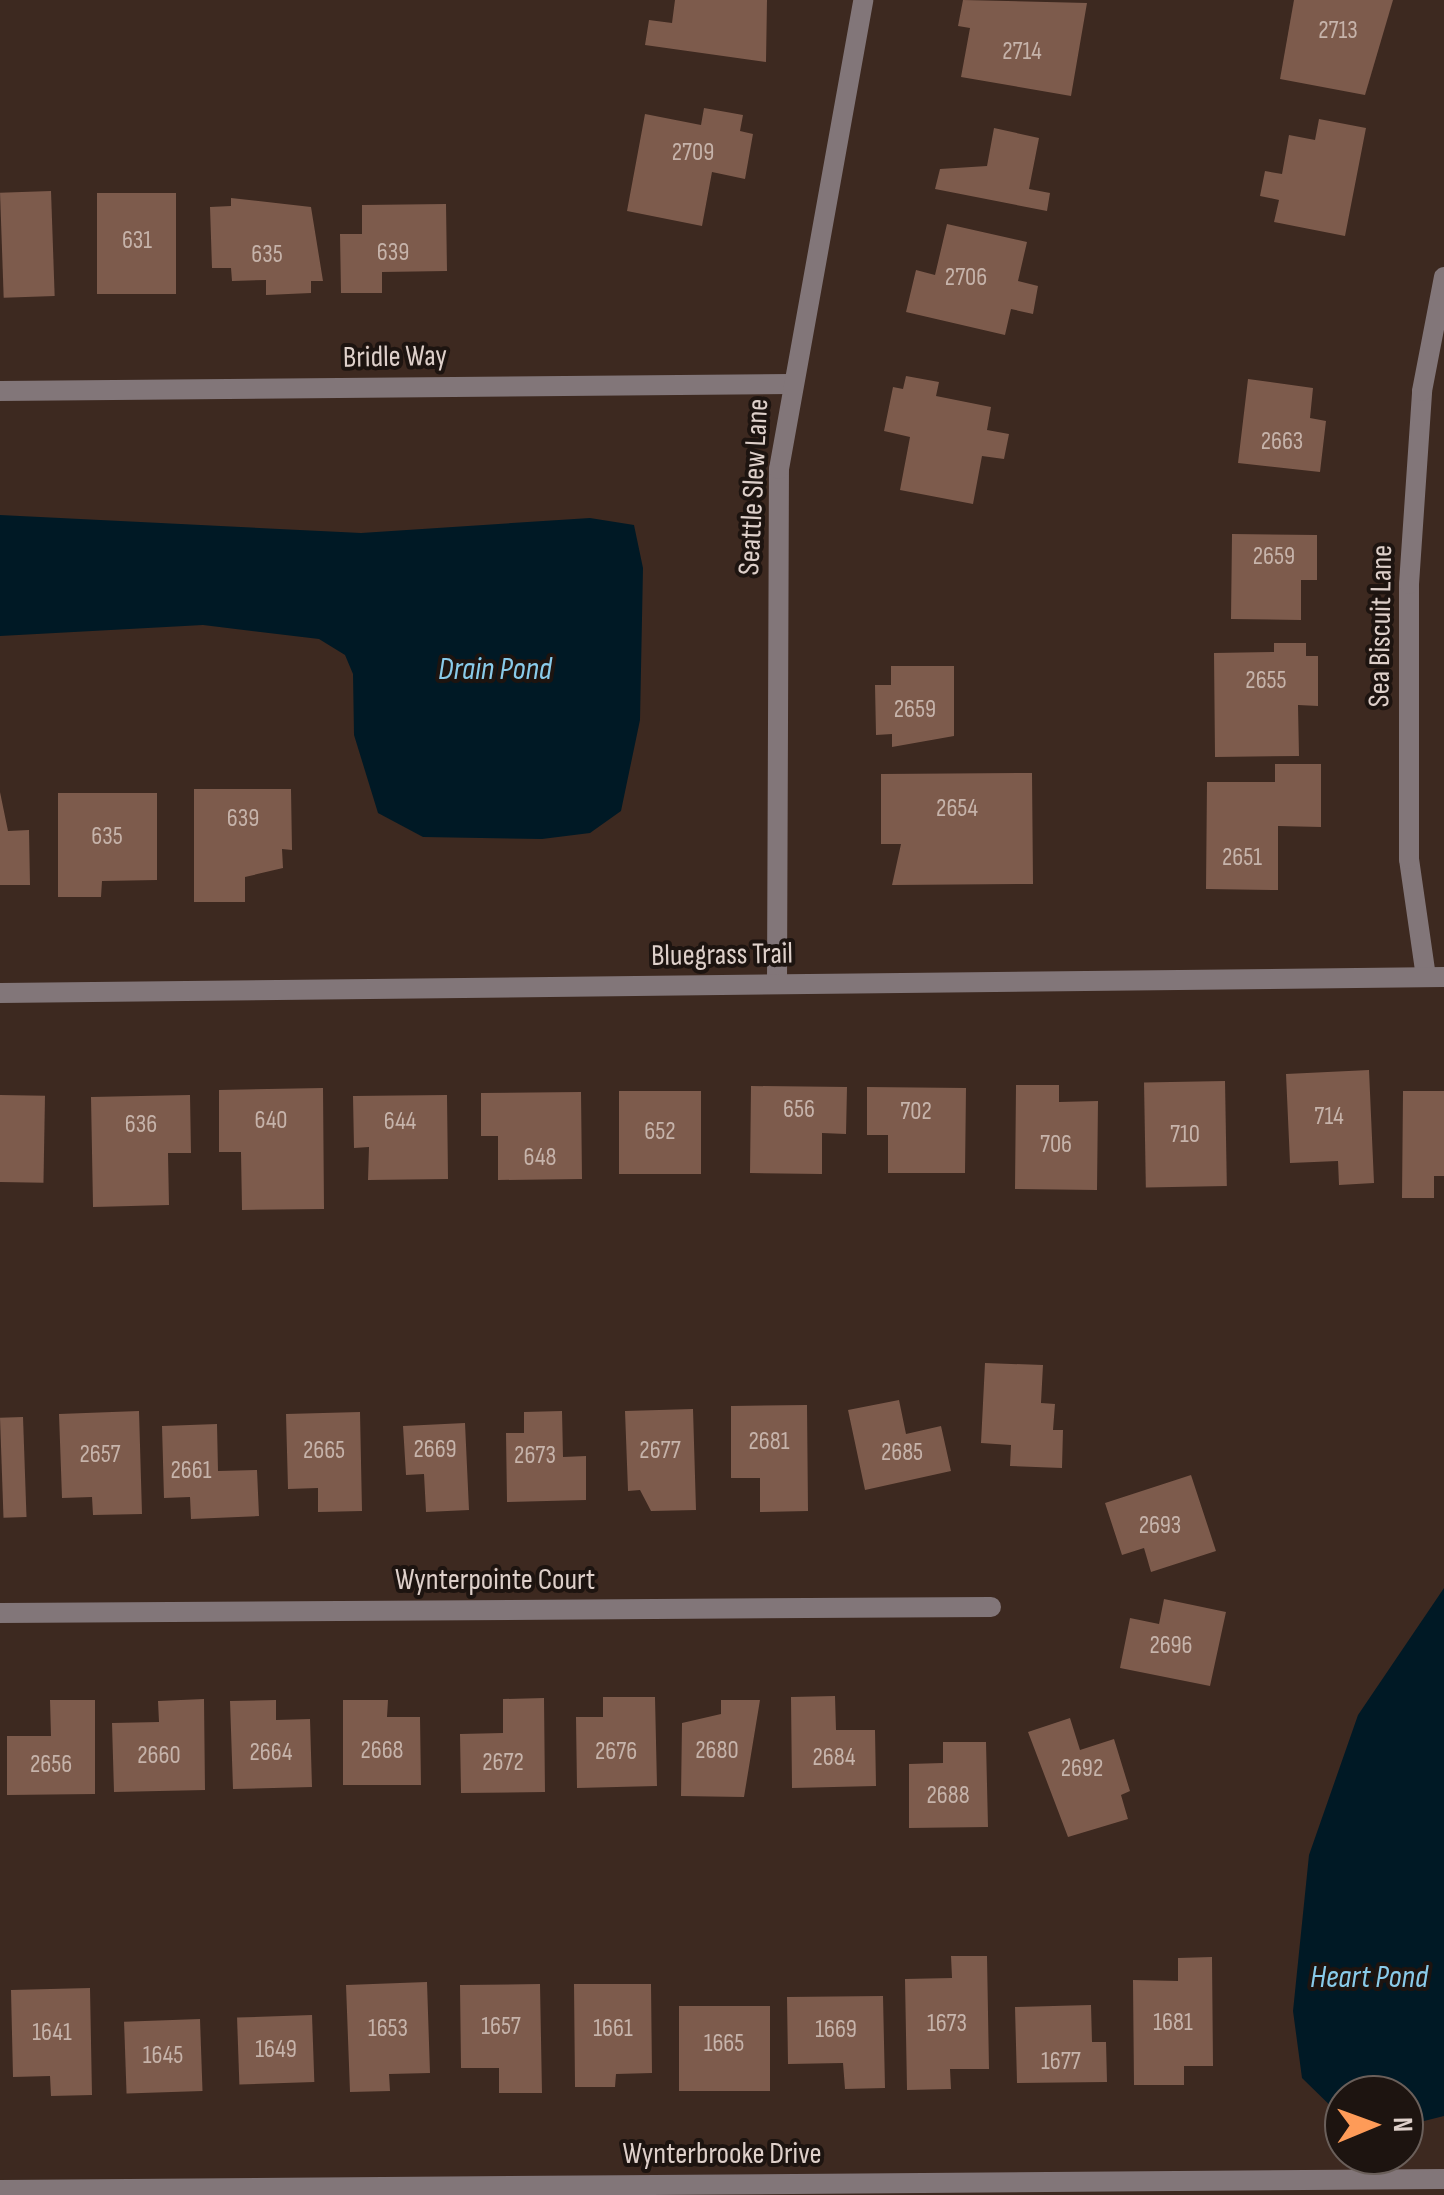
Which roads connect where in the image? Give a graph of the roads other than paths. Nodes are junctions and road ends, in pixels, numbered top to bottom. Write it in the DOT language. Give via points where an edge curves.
graph roads {
  1 [pos="863,0"];
  2 [pos="1444,277"];
  3 [pos="790,384"];
  4 [pos="0,391"];
  5 [pos="1435,977"];
  6 [pos="777,984"];
  7 [pos="0,993"];
  8 [pos="991,1608"];
  9 [pos="0,1613"];
  10 [pos="1444,2179"];
  11 [pos="0,2190"];
  1 -- 3 [label="street, Seattle Slew Lane"];
  2 -- 5 [label="street, Sea Biscuit Lane" via="1422,391 1409,584 1409,859"];
  3 -- 4 [label="street, Bridle Way"];
  3 -- 6 [label="street, Seattle Slew Lane" via="779,468"];
  5 -- 6 [label="street, Bluegrass Trail"];
  6 -- 7 [label="street, Bluegrass Trail"];
  8 -- 9 [label="street, Wynterpointe Court"];
  10 -- 11 [label="street, Wynterbrooke Drive"];
}
